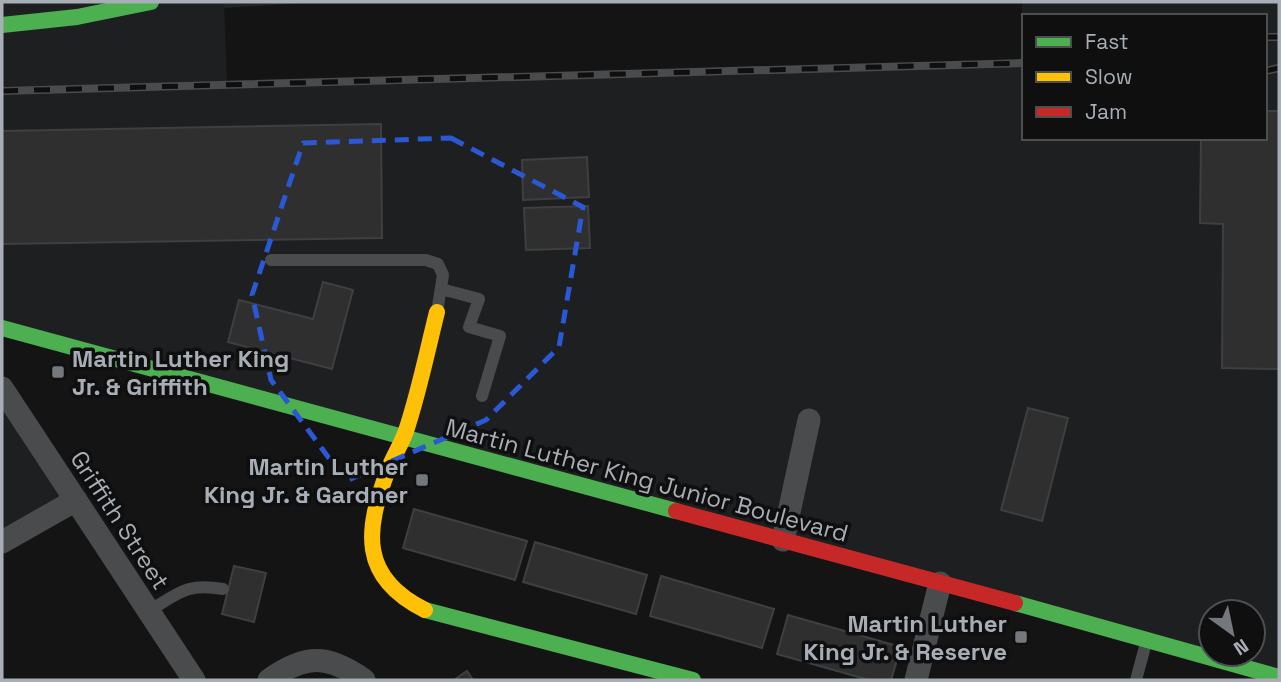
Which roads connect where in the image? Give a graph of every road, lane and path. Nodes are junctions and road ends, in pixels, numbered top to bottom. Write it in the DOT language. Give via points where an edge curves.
graph roads {
  1 [pos="151,2"];
  2 [pos="2,25"];
  3 [pos="271,260"];
  4 [pos="441,289"];
  5 [pos="437,312"];
  6 [pos="2,328"];
  7 [pos="2,388"];
  8 [pos="482,396"];
  9 [pos="809,420"];
  10 [pos="404,437"];
  11 [pos="76,500"];
  12 [pos="783,540"];
  13 [pos="2,542"];
  14 [pos="940,583"];
  15 [pos="223,589"];
  16 [pos="149,611"];
  17 [pos="1147,639"];
  18 [pos="1279,677"];
  19 [pos="194,680"];
  20 [pos="269,680"];
  21 [pos="364,680"];
  22 [pos="693,680"];
  23 [pos="916,680"];
  24 [pos="1136,680"];
  1 -- 2 [label="main road" via="105,14"];
  3 -- 4 [label="lane" via="426,260 438,264 443,275"];
  4 -- 5 [label="lane"];
  4 -- 8 [label="lane" via="479,299 470,327 500,336"];
  5 -- 10 [label="main road"];
  6 -- 10 [label="main road, Martin Luther King Junior Boulevard"];
  7 -- 11 [label="street, Griffith Street"];
  9 -- 12 [label="street"];
  10 -- 12 [label="main road, Martin Luther King Junior Boulevard"];
  10 -- 22 [label="main road" via="386,473 370,530 375,567 393,590 423,610"];
  11 -- 13 [label="street"];
  11 -- 16 [label="street, Griffith Street"];
  12 -- 14 [label="main road, Martin Luther King Junior Boulevard"];
  14 -- 17 [label="main road, Martin Luther King Junior Boulevard"];
  14 -- 23 [label="street"];
  15 -- 16 [label="lane" via="188,587"];
  16 -- 19 [label="street, Griffith Street"];
  17 -- 18 [label="main road, Martin Luther King Junior Boulevard"];
  17 -- 24 [label="lane"];
  20 -- 21 [label="street" via="311,660 331,661"];
}
